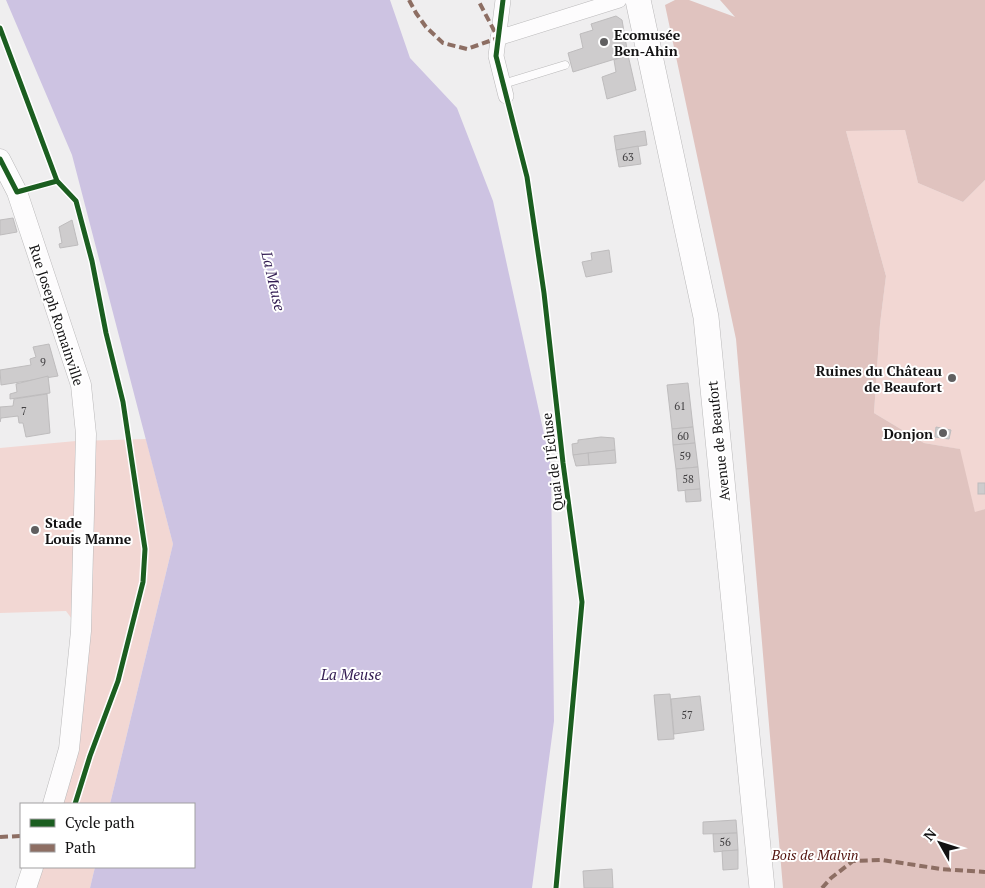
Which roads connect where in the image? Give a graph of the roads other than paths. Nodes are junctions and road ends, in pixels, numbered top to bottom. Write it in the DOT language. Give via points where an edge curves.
graph roads {
  1 [pos="503,0"];
  2 [pos="619,0"];
  3 [pos="638,0"];
  4 [pos="498,38"];
  5 [pos="565,65"];
  6 [pos="504,90"];
  7 [pos="0,160"];
  8 [pos="53,803"];
  9 [pos="33,868"];
  10 [pos="26,888"];
  11 [pos="762,888"];
  1 -- 4 [label="street"];
  2 -- 4 [label="street"];
  3 -- 11 [label="main road, Avenue de Beaufort" via="706,317"];
  4 -- 6 [label="street" via="496,56"];
  5 -- 6 [label="lane"];
  7 -- 8 [label="street, Rue Joseph Romainville" via="17,192 80,385 86,434 82,631 69,749"];
  9 -- 10 [label="street"];
}
